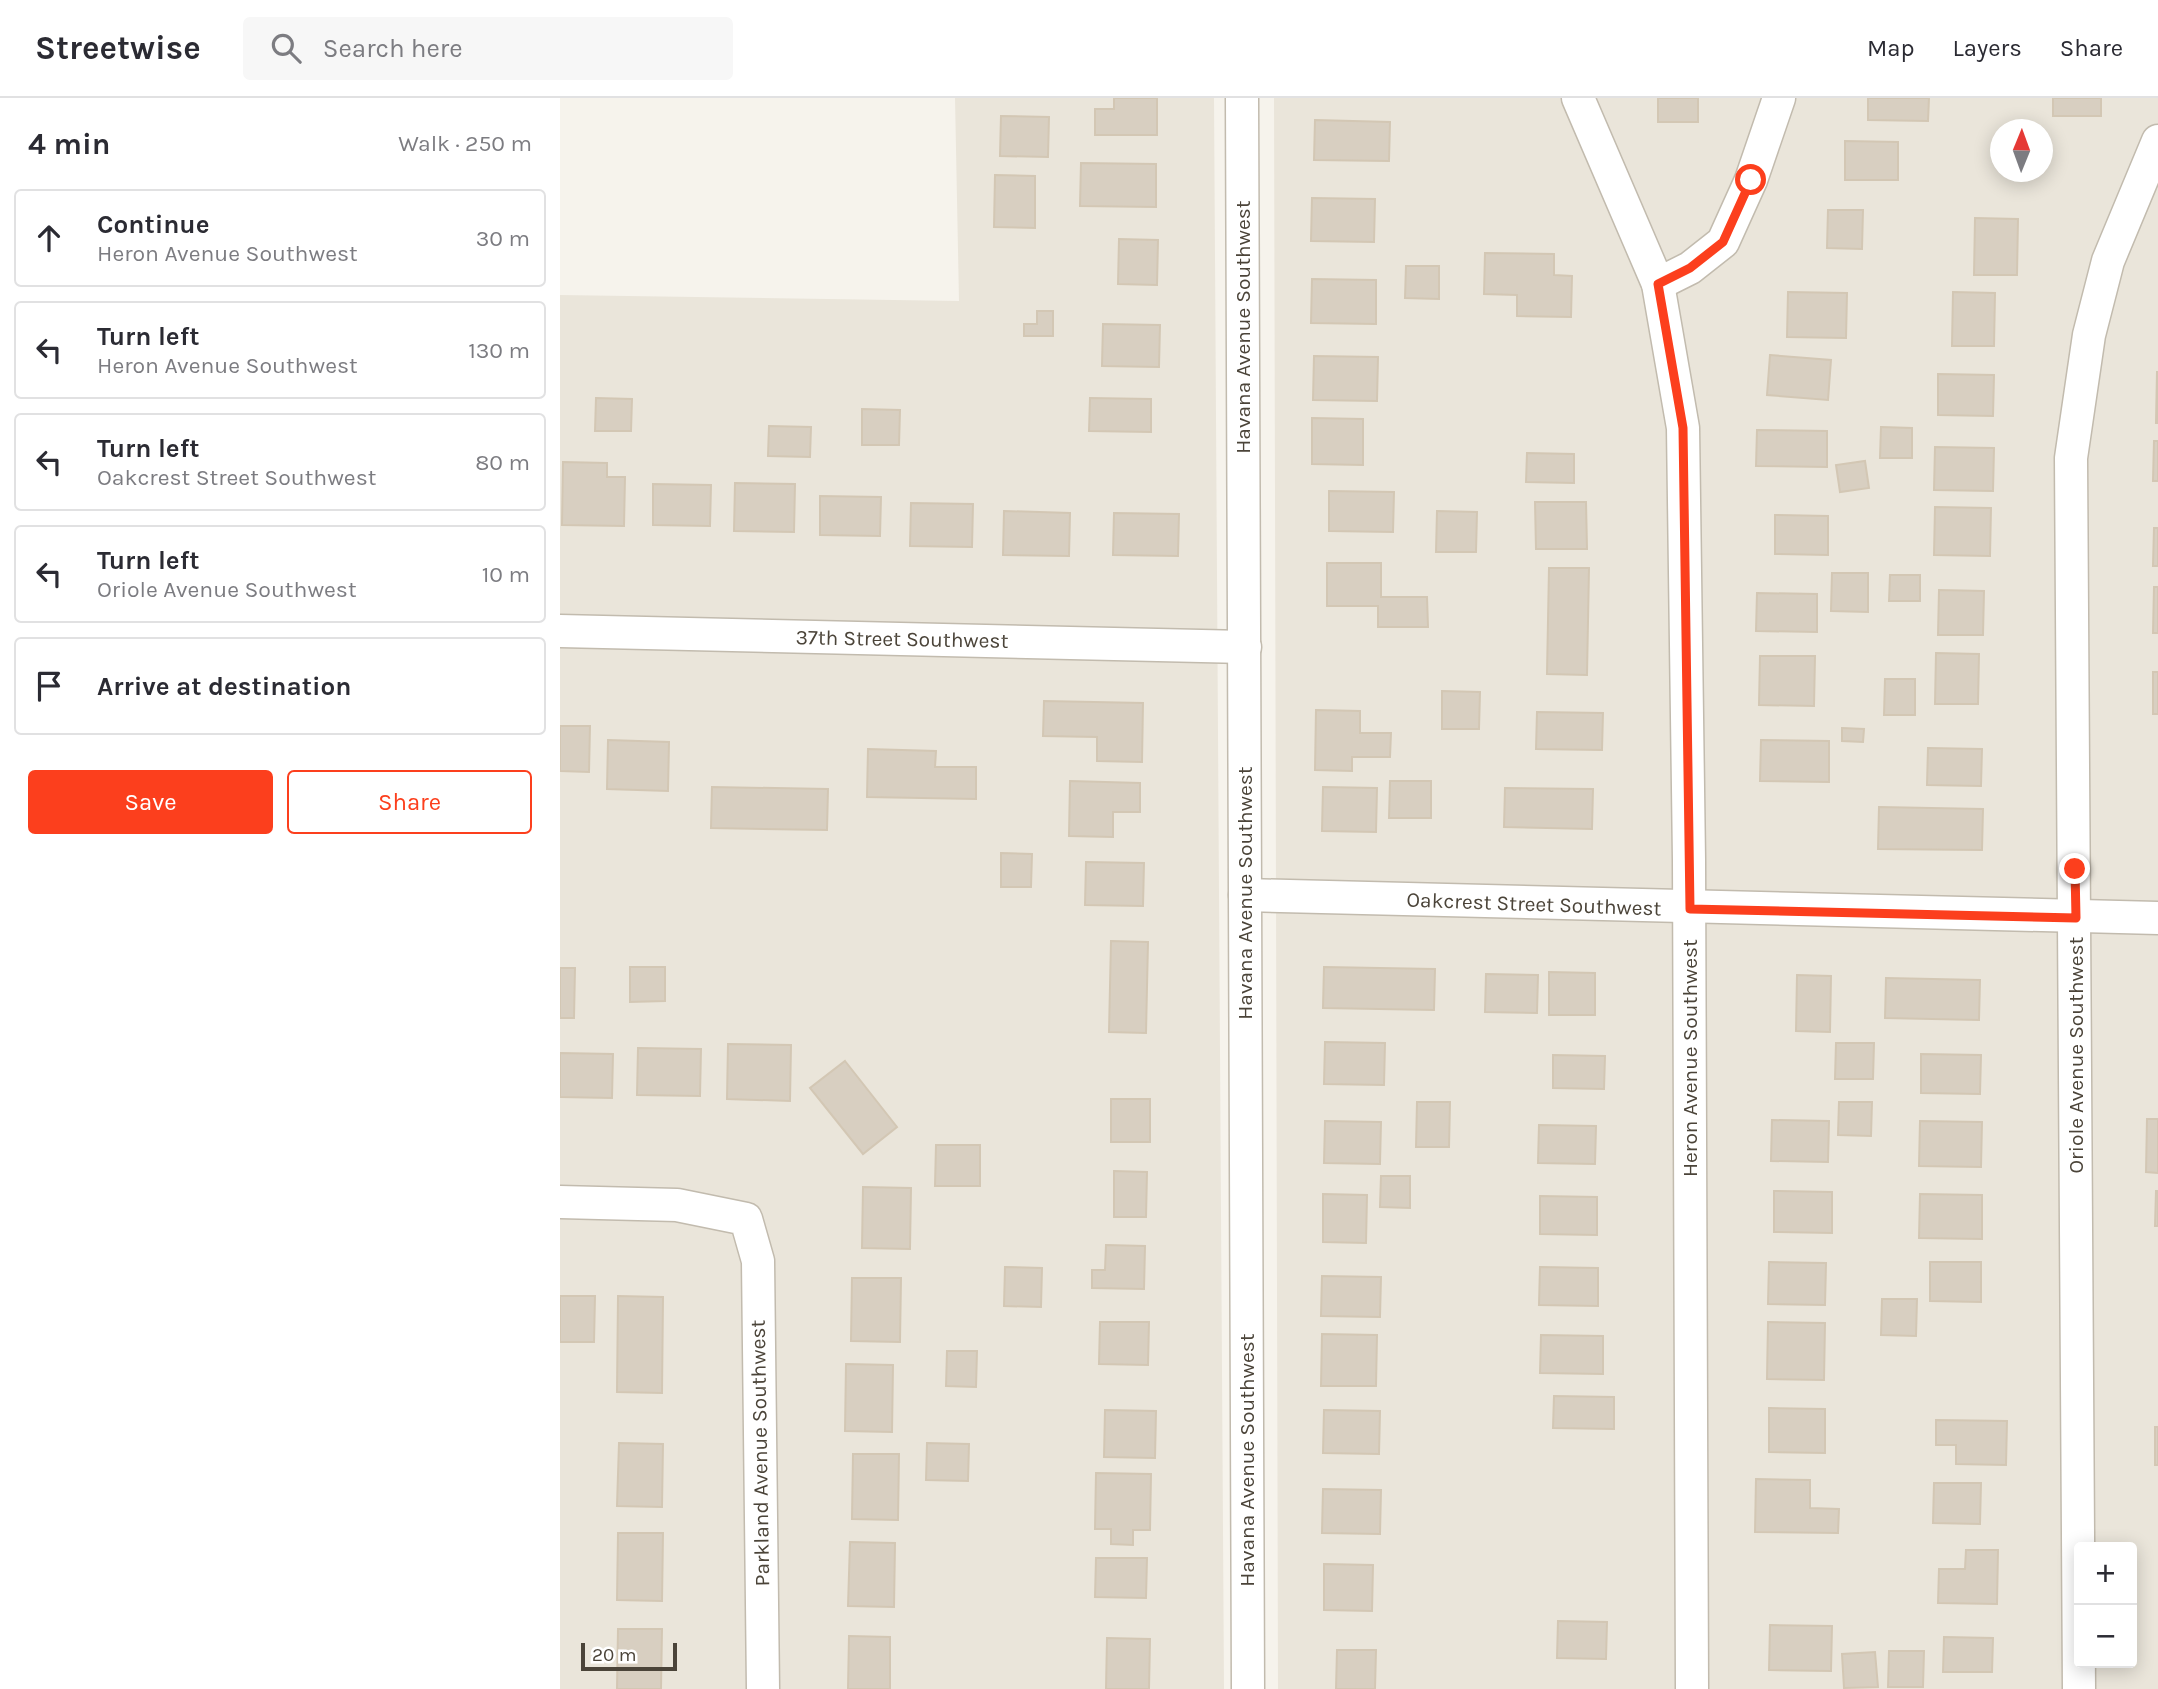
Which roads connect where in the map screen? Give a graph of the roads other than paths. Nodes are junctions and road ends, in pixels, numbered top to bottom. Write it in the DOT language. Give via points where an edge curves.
graph roads {
  1 [pos="1242,98"];
  2 [pos="1578,98"];
  3 [pos="1779,98"];
  4 [pos="2158,141"];
  5 [pos="1658,284"];
  6 [pos="560,631"];
  7 [pos="1245,646"];
  8 [pos="1245,895"];
  9 [pos="1690,909"];
  10 [pos="2076,918"];
  11 [pos="2158,918"];
  12 [pos="560,1202"];
  13 [pos="763,1689"];
  14 [pos="1248,1689"];
  15 [pos="1692,1689"];
  16 [pos="2079,1689"];
  1 -- 7 [label="street, Havana Avenue Southwest"];
  2 -- 5 [label="street, Heron Avenue Southwest"];
  3 -- 5 [label="street" via="1751,180 1723,242 1690,268"];
  4 -- 10 [label="street, Oriole Avenue Southwest" via="2108,261 2089,335 2071,458"];
  5 -- 9 [label="street, Heron Avenue Southwest" via="1683,428"];
  6 -- 7 [label="street, 37th Street Southwest"];
  7 -- 8 [label="street, Havana Avenue Southwest"];
  8 -- 9 [label="street, Oakcrest Street Southwest"];
  8 -- 14 [label="street, Havana Avenue Southwest"];
  9 -- 10 [label="street, Oakcrest Street Southwest"];
  9 -- 15 [label="street, Heron Avenue Southwest"];
  10 -- 11 [label="street, Oakcrest Street Southwest"];
  10 -- 16 [label="street, Oriole Avenue Southwest"];
  12 -- 13 [label="street, Parkland Avenue Southwest" via="677,1205 746,1219 758,1261"];
}
